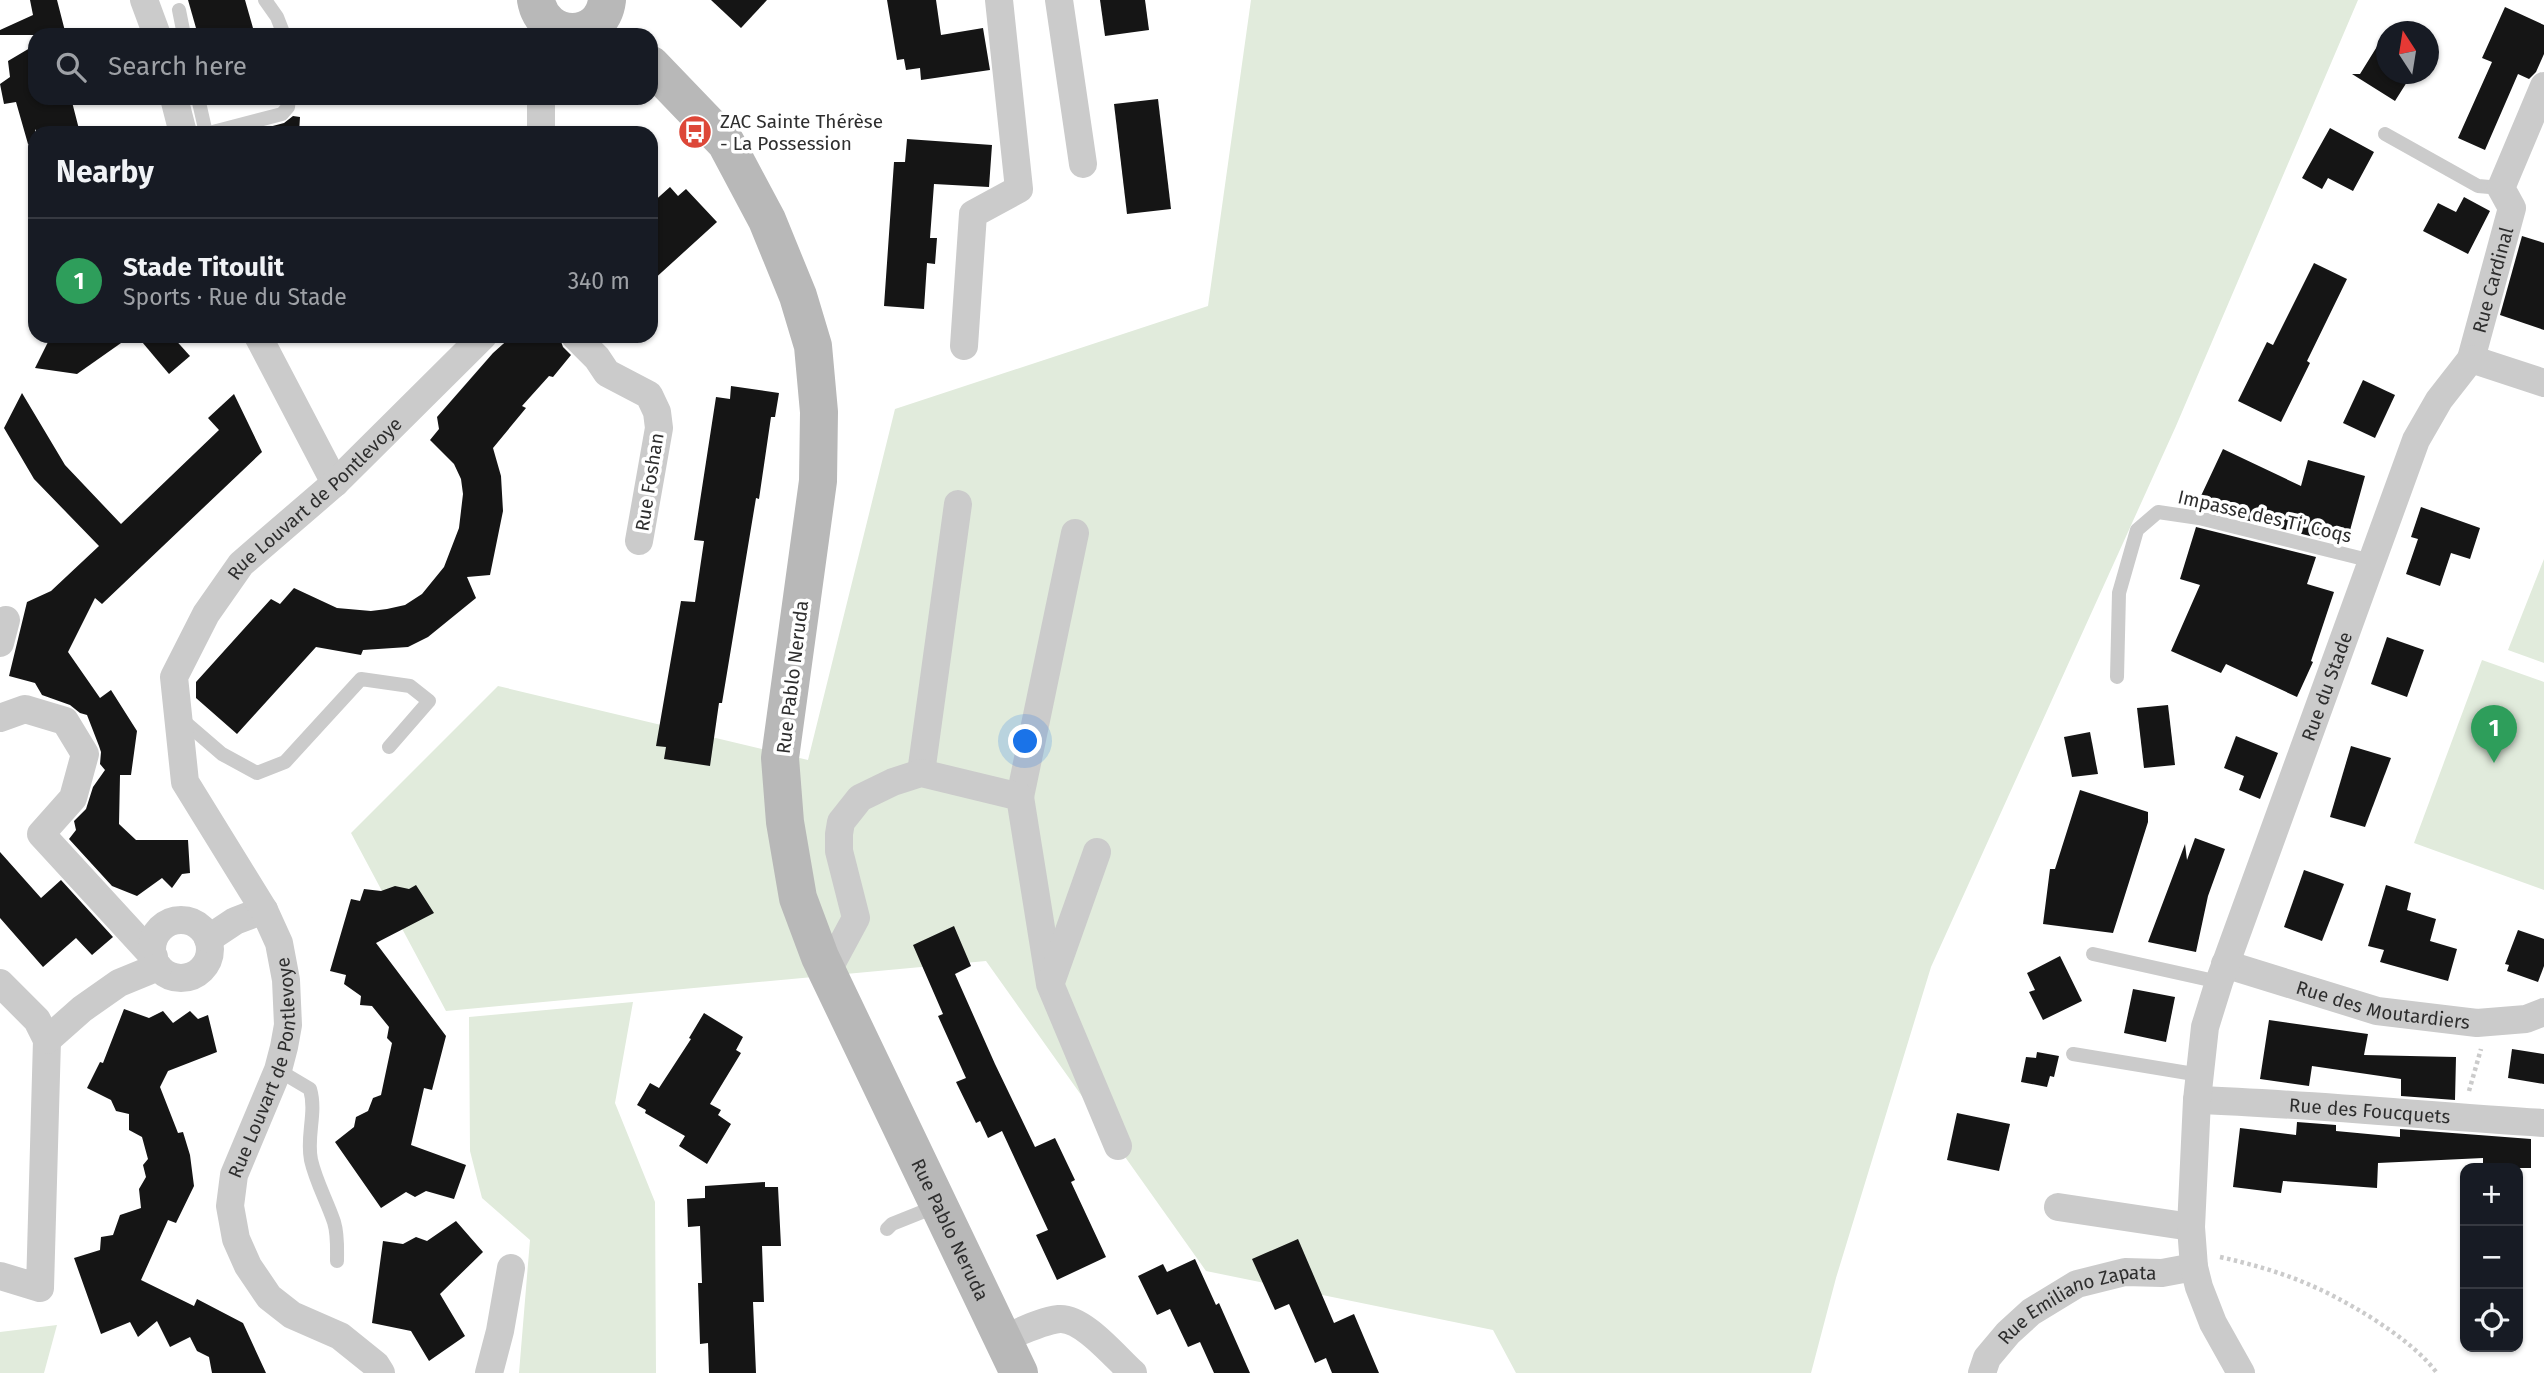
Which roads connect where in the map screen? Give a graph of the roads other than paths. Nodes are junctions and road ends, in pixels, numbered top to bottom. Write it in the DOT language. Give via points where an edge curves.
graph roads {
  1 [pos="144,0"];
  2 [pos="265,0"];
  3 [pos="999,0"];
  4 [pos="1059,0"];
  5 [pos="179,10"];
  6 [pos="154,28"];
  7 [pos="183,28"];
  8 [pos="282,28"];
  9 [pos="658,72"];
  10 [pos="2544,86"];
  11 [pos="176,105"];
  12 [pos="200,105"];
  13 [pos="288,105"];
  14 [pos="541,105"];
  15 [pos="181,126"];
  16 [pos="206,126"];
  17 [pos="235,126"];
  18 [pos="541,126"];
  19 [pos="2385,134"];
  20 [pos="1083,164"];
  21 [pos="2501,188"];
  22 [pos="262,343"];
  23 [pos="476,343"];
  24 [pos="582,343"];
  25 [pos="964,346"];
  26 [pos="2471,359"];
  27 [pos="2544,383"];
  28 [pos="335,482"];
  29 [pos="958,504"];
  30 [pos="1075,533"];
  31 [pos="639,541"];
  32 [pos="2372,561"];
  33 [pos="0,624"];
  34 [pos="0,643"];
  35 [pos="2117,677"];
  36 [pos="178,716"];
  37 [pos="0,718"];
  38 [pos="388,747"];
  39 [pos="921,774"];
  40 [pos="1020,797"];
  41 [pos="1097,852"];
  42 [pos="264,910"];
  43 [pos="208,939"];
  44 [pos="2093,954"];
  45 [pos="156,962"];
  46 [pos="827,972"];
  47 [pos="2222,973"];
  48 [pos="0,983"];
  49 [pos="1050,984"];
  50 [pos="2544,1012"];
  51 [pos="47,1040"];
  52 [pos="2073,1054"];
  53 [pos="278,1070"];
  54 [pos="2199,1087"];
  55 [pos="2544,1123"];
  56 [pos="1118,1146"];
  57 [pos="939,1205"];
  58 [pos="2059,1207"];
  59 [pos="887,1229"];
  60 [pos="2193,1249"];
  61 [pos="337,1261"];
  62 [pos="511,1268"];
  63 [pos="0,1276"];
  64 [pos="1002,1339"];
  65 [pos="381,1373"];
  66 [pos="489,1373"];
  67 [pos="1019,1373"];
  68 [pos="1133,1373"];
  69 [pos="1982,1373"];
  70 [pos="2241,1373"];
  1 -- 6 [label="street"];
  2 -- 8 [label="lane"];
  3 -- 25 [label="street" via="1018,189 973,215"];
  4 -- 20 [label="street"];
  5 -- 7 [label="lane"];
  9 -- 46 [label="main road, Rue Pablo Neruda" via="726,143 767,220 813,346 820,412 818,481 780,758 797,898"];
  10 -- 21 [label="street"];
  11 -- 15 [label="street"];
  12 -- 16 [label="lane"];
  13 -- 17 [label="lane" via="282,114"];
  14 -- 18 [label="street"];
  19 -- 21 [label="lane" via="2478,186"];
  21 -- 26 [label="street, Rue Cardinal" via="2512,208"];
  22 -- 28 [label="street"];
  23 -- 28 [label="street, Rue Louvart de Pontlevoye"];
  24 -- 31 [label="street, Rue Foshan" via="607,373 649,395 657,412 659,428"];
  26 -- 27 [label="street"];
  26 -- 32 [label="street, Rue du Stade" via="2416,440"];
  28 -- 36 [label="street, Rue Louvart de Pontlevoye" via="241,564 206,614 174,677"];
  29 -- 39 [label="street"];
  30 -- 40 [label="street"];
  32 -- 35 [label="lane, Impasse des Ti' Coqs" via="2158,512 2137,530 2119,593"];
  32 -- 47 [label="street, Rue du Stade"];
  33 -- 34 [label="street" via="6,620"];
  36 -- 38 [label="lane" via="222,754 257,773 285,762 361,680 410,686 429,701"];
  36 -- 42 [label="street, Rue Louvart de Pontlevoye" via="185,782"];
  37 -- 45 [label="street" via="25,709 65,721 85,754 73,797 41,834"];
  39 -- 40 [label="street"];
  39 -- 46 [label="street" via="860,798 841,822 839,851 856,918"];
  40 -- 49 [label="street"];
  41 -- 49 [label="street"];
  42 -- 43 [label="street" via="235,921"];
  42 -- 53 [label="street, Rue Louvart de Pontlevoye" via="279,943 286,980 288,1025"];
  43 -- 45 [label="street" via="209,956 199,972 182,978 165,973"];
  43 -- 45 [label="street" via="197,925 168,923 155,938"];
  44 -- 47 [label="lane"];
  45 -- 51 [label="street" via="82,1009"];
  46 -- 57 [label="main road, Rue Pablo Neruda"];
  47 -- 50 [label="street, Rue des Moutardiers" via="2377,1011 2477,1023"];
  47 -- 54 [label="street, Rue du Stade" via="2205,1027"];
  48 -- 51 [label="street" via="37,1020"];
  49 -- 56 [label="street"];
  51 -- 63 [label="street" via="40,1288"];
  52 -- 54 [label="lane"];
  53 -- 61 [label="lane" via="310,1089 313,1098 311,1159 334,1222"];
  53 -- 65 [label="street, Rue Louvart de Pontlevoye" via="234,1175 230,1206 236,1239 269,1297 292,1315 340,1336"];
  54 -- 55 [label="street, Rue des Foucquets" via="2305,1105"];
  54 -- 60 [label="street, Rue du Stade"];
  57 -- 59 [label="lane"];
  57 -- 64 [label="main road, Rue Pablo Neruda"];
  58 -- 60 [label="street"];
  60 -- 69 [label="street, Rue Emiliano Zapata" via="2162,1273 2125,1272 2077,1283 2031,1312 2008,1333 1987,1358"];
  60 -- 70 [label="street, Rue du Stade" via="2199,1287"];
  62 -- 66 [label="street"];
  64 -- 67 [label="main road, Rue Pablo Neruda"];
  64 -- 68 [label="street" via="1068,1319 1080,1324"];
}
